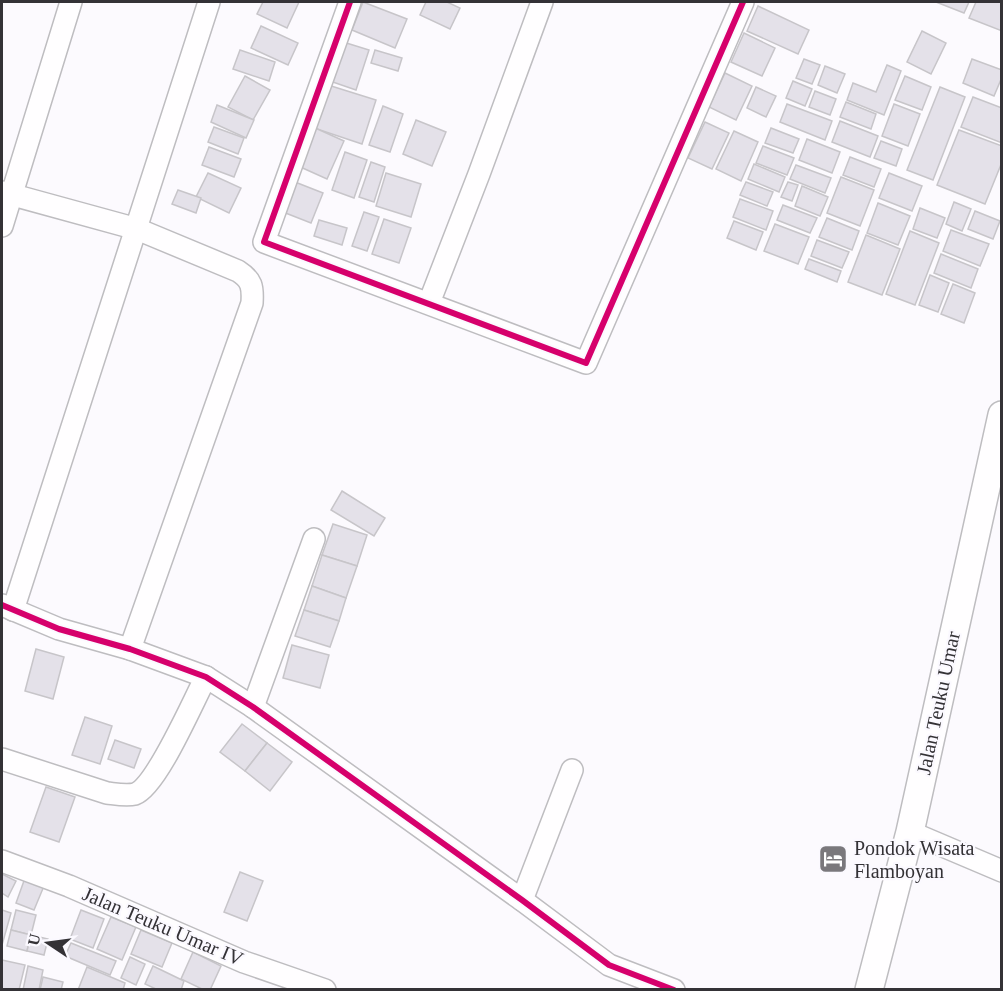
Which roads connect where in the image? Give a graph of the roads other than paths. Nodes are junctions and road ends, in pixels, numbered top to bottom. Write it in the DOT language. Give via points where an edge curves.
graph roads {
  1 [pos="71,2"];
  2 [pos="209,2"];
  3 [pos="350,2"];
  4 [pos="542,2"];
  5 [pos="743,2"];
  6 [pos="7,194"];
  7 [pos="2,226"];
  8 [pos="137,229"];
  9 [pos="429,303"];
  10 [pos="1002,415"];
  11 [pos="314,539"];
  12 [pos="7,608"];
  13 [pos="130,649"];
  14 [pos="206,677"];
  15 [pos="253,707"];
  16 [pos="2,759"];
  17 [pos="572,771"];
  18 [pos="910,832"];
  19 [pos="2,861"];
  20 [pos="1002,871"];
  21 [pos="522,900"];
  22 [pos="325,990"];
  23 [pos="674,990"];
  24 [pos="868,990"];
  1 -- 6 [label="street"];
  2 -- 8 [label="street"];
  3 -- 9 [label="street" via="264,242"];
  4 -- 9 [label="street"];
  5 -- 9 [label="street" via="586,363"];
  6 -- 7 [label="street"];
  6 -- 8 [label="street"];
  8 -- 12 [label="street"];
  8 -- 13 [label="street" via="238,271 247,277 253,290 252,303"];
  10 -- 18 [label="street, Jalan Teuku Umar"];
  11 -- 15 [label="street"];
  12 -- 13 [label="street" via="59,629"];
  13 -- 14 [label="street"];
  14 -- 15 [label="street"];
  14 -- 16 [label="street" via="156,773 145,788 134,794 107,793"];
  15 -- 21 [label="street"];
  17 -- 21 [label="street"];
  18 -- 20 [label="street"];
  18 -- 24 [label="street, Jalan Teuku Umar"];
  19 -- 22 [label="street, Jalan Teuku Umar IV" via="244,962"];
  21 -- 23 [label="street" via="609,965"];
}
